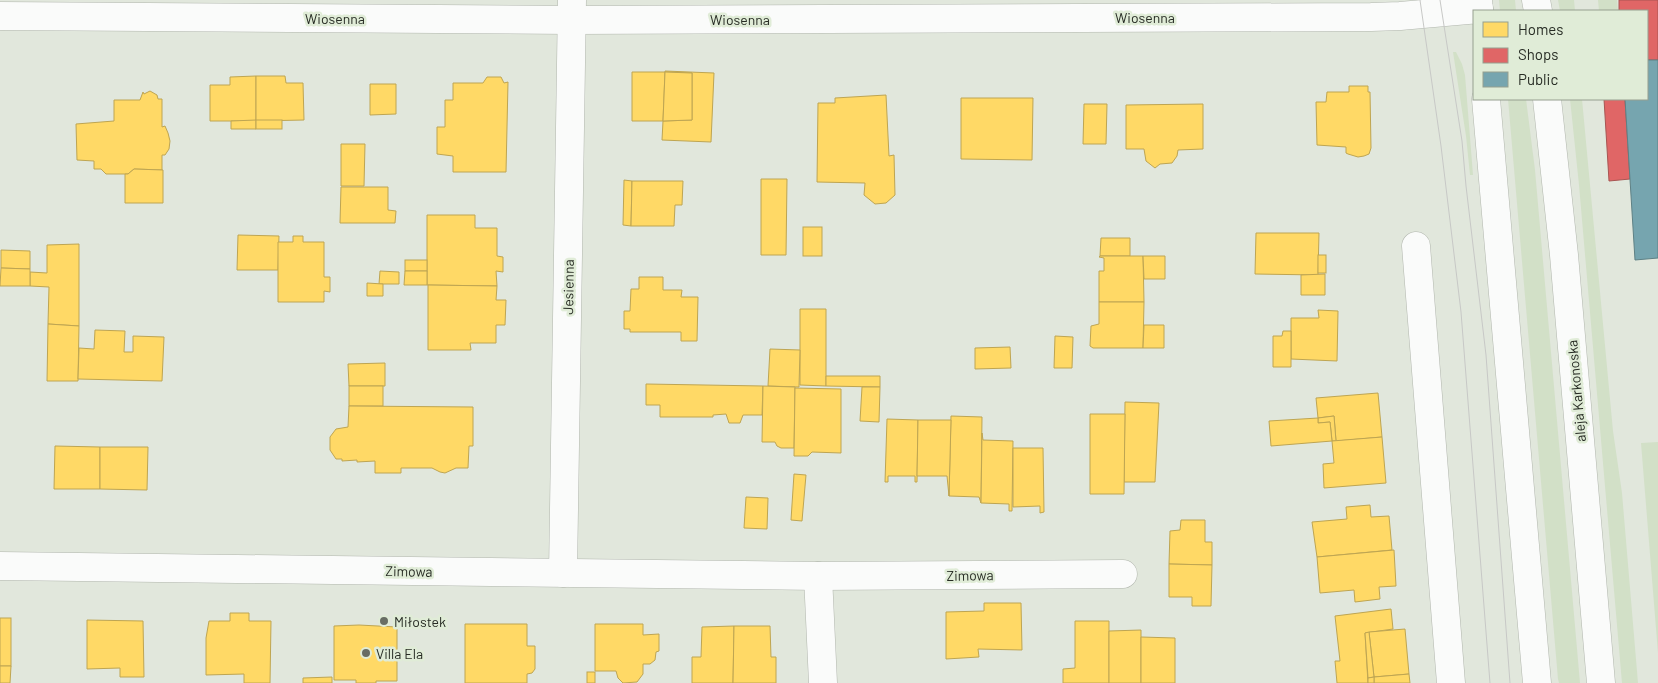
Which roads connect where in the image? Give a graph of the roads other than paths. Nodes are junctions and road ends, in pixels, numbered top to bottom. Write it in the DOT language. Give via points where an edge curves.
graph roads {
  1 [pos="1479,7"];
  2 [pos="572,10"];
  3 [pos="0,16"];
  4 [pos="1486,100"];
  5 [pos="1547,100"];
  6 [pos="1416,246"];
  7 [pos="0,566"];
  8 [pos="562,573"];
  9 [pos="1122,574"];
  10 [pos="818,576"];
  11 [pos="823,683"];
  12 [pos="1451,683"];
  13 [pos="1537,683"];
  14 [pos="1601,683"];
  1 -- 2 [label="street, Wiosenna" via="1400,16"];
  2 -- 3 [label="street, Wiosenna"];
  2 -- 8 [label="street, Jesienna"];
  4 -- 13 [label="street"];
  5 -- 14 [label="street, aleja Karkonoska"];
  6 -- 12 [label="street"];
  7 -- 8 [label="street, Zimowa"];
  8 -- 10 [label="street, Zimowa"];
  9 -- 10 [label="street, Zimowa"];
  10 -- 11 [label="street"];
}
